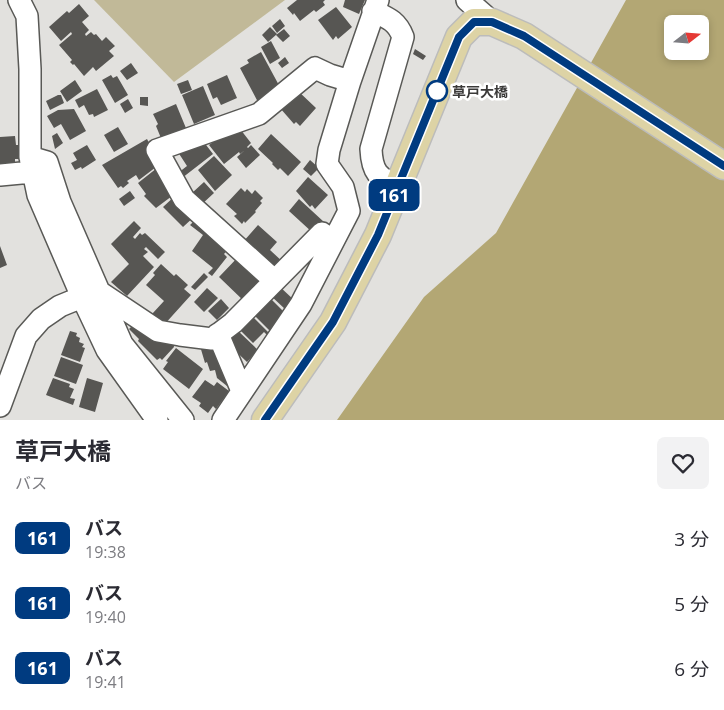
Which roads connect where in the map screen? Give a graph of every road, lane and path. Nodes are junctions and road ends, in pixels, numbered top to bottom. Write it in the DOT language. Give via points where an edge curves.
graph roads {
  1 [pos="19,0"];
  2 [pos="467,0"];
  3 [pos="376,6"];
  4 [pos="492,22"];
  5 [pos="350,81"];
  6 [pos="31,164"];
  7 [pos="724,166"];
  8 [pos="0,175"];
  9 [pos="398,186"];
  10 [pos="322,233"];
  11 [pos="274,280"];
  12 [pos="91,295"];
  13 [pos="218,334"];
  14 [pos="242,391"];
  15 [pos="0,406"];
  16 [pos="157,420"];
  17 [pos="183,420"];
  18 [pos="222,420"];
  19 [pos="265,420"];
  1 -- 6 [label="street" via="27,16"];
  2 -- 4 [label="street"];
  3 -- 5 [label="street"];
  3 -- 9 [label="street" via="399,26 403,37 371,150 372,163 383,180"];
  4 -- 7 [label="main road" via="524,36"];
  4 -- 9 [label="main road" via="474,22 459,37"];
  5 -- 11 [label="street" via="315,68 259,114 157,150 184,199"];
  5 -- 14 [label="street" via="327,164 343,187 348,211 301,304"];
  6 -- 8 [label="street"];
  6 -- 12 [label="street" via="38,195"];
  9 -- 19 [label="main road" via="378,235 333,322"];
  10 -- 11 [label="street"];
  11 -- 13 [label="street"];
  12 -- 13 [label="street" via="158,331 212,339"];
  12 -- 15 [label="street" via="60,306 40,319 26,336"];
  12 -- 16 [label="street" via="107,350"];
  12 -- 17 [label="street" via="122,344"];
  13 -- 14 [label="street"];
  14 -- 18 [label="street"];
}
